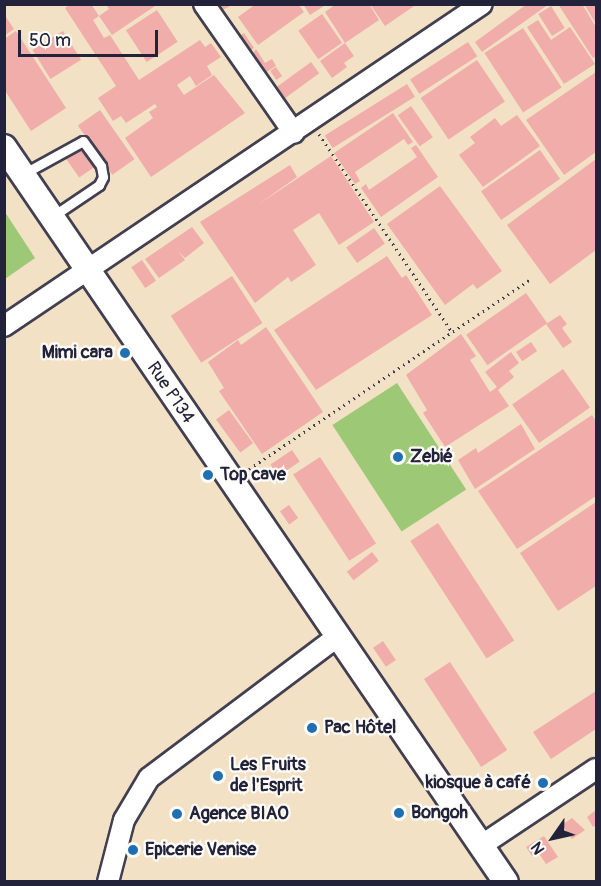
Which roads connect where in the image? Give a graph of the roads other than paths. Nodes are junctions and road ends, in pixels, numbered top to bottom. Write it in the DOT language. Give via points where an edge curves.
graph roads {
  1 [pos="204,4"];
  2 [pos="482,4"];
  3 [pos="294,133"];
  4 [pos="4,147"];
  5 [pos="22,174"];
  6 [pos="51,217"];
  7 [pos="87,270"];
  8 [pos="4,326"];
  9 [pos="337,637"];
  10 [pos="596,769"];
  11 [pos="482,846"];
  12 [pos="108,882"];
  13 [pos="506,882"];
  1 -- 3 [label="street"];
  2 -- 3 [label="street"];
  3 -- 7 [label="street"];
  4 -- 5 [label="street, Rue P134"];
  5 -- 6 [label="street, Rue P134"];
  5 -- 6 [label="lane" via="82,141 101,166 103,177 99,184"];
  6 -- 7 [label="street, Rue P134"];
  7 -- 8 [label="street"];
  7 -- 9 [label="street, Rue P134"];
  9 -- 11 [label="street, Rue P134"];
  9 -- 12 [label="street" via="149,778 124,820"];
  10 -- 11 [label="street"];
  11 -- 13 [label="street, Rue P134"];
}
